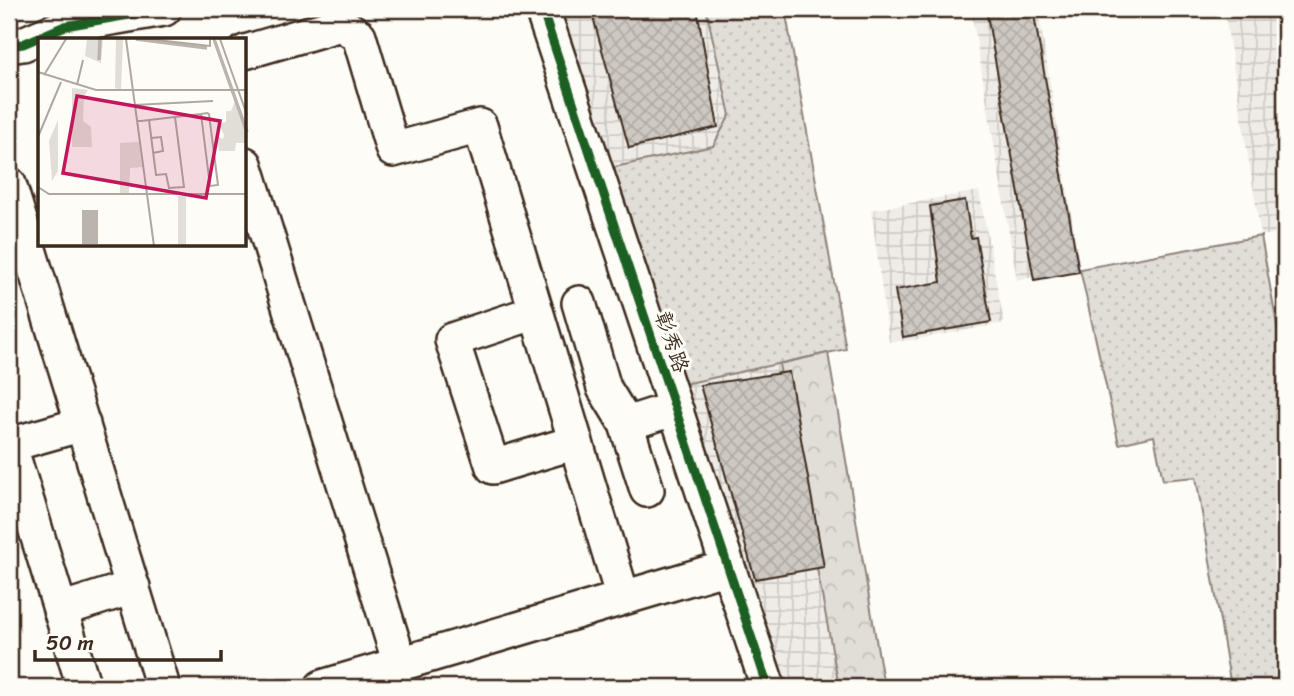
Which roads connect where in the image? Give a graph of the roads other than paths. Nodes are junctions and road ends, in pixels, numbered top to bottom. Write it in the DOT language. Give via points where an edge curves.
graph roads {
  1 [pos="164,9"];
  2 [pos="542,9"];
  3 [pos="9,46"];
  4 [pos="247,51"];
  5 [pos="247,170"];
  6 [pos="9,184"];
  7 [pos="579,303"];
  8 [pos="536,312"];
  9 [pos="677,412"];
  10 [pos="83,424"];
  11 [pos="625,424"];
  12 [pos="576,442"];
  13 [pos="9,444"];
  14 [pos="647,490"];
  15 [pos="727,567"];
  16 [pos="132,587"];
  17 [pos="623,598"];
  18 [pos="60,610"];
  19 [pos="400,664"];
  20 [pos="83,687"];
  21 [pos="163,687"];
  22 [pos="321,687"];
  23 [pos="768,687"];
  1 -- 3 [label="street" via="65,26"];
  2 -- 9 [label="street, 彰秀路"];
  4 -- 8 [label="street" via="341,24 359,36 393,150 480,126"];
  5 -- 19 [label="street"];
  6 -- 10 [label="street"];
  7 -- 11 [label="street" via="604,388"];
  8 -- 12 [label="street"];
  8 -- 12 [label="street" via="452,340 494,467"];
  9 -- 11 [label="street"];
  9 -- 15 [label="street, 彰秀路"];
  10 -- 13 [label="street"];
  10 -- 16 [label="street"];
  11 -- 14 [label="street"];
  12 -- 17 [label="street"];
  13 -- 18 [label="street"];
  15 -- 17 [label="street"];
  15 -- 23 [label="street, 彰秀路"];
  16 -- 18 [label="street"];
  16 -- 21 [label="street"];
  17 -- 19 [label="street"];
  18 -- 20 [label="street"];
  19 -- 22 [label="street"];
}
